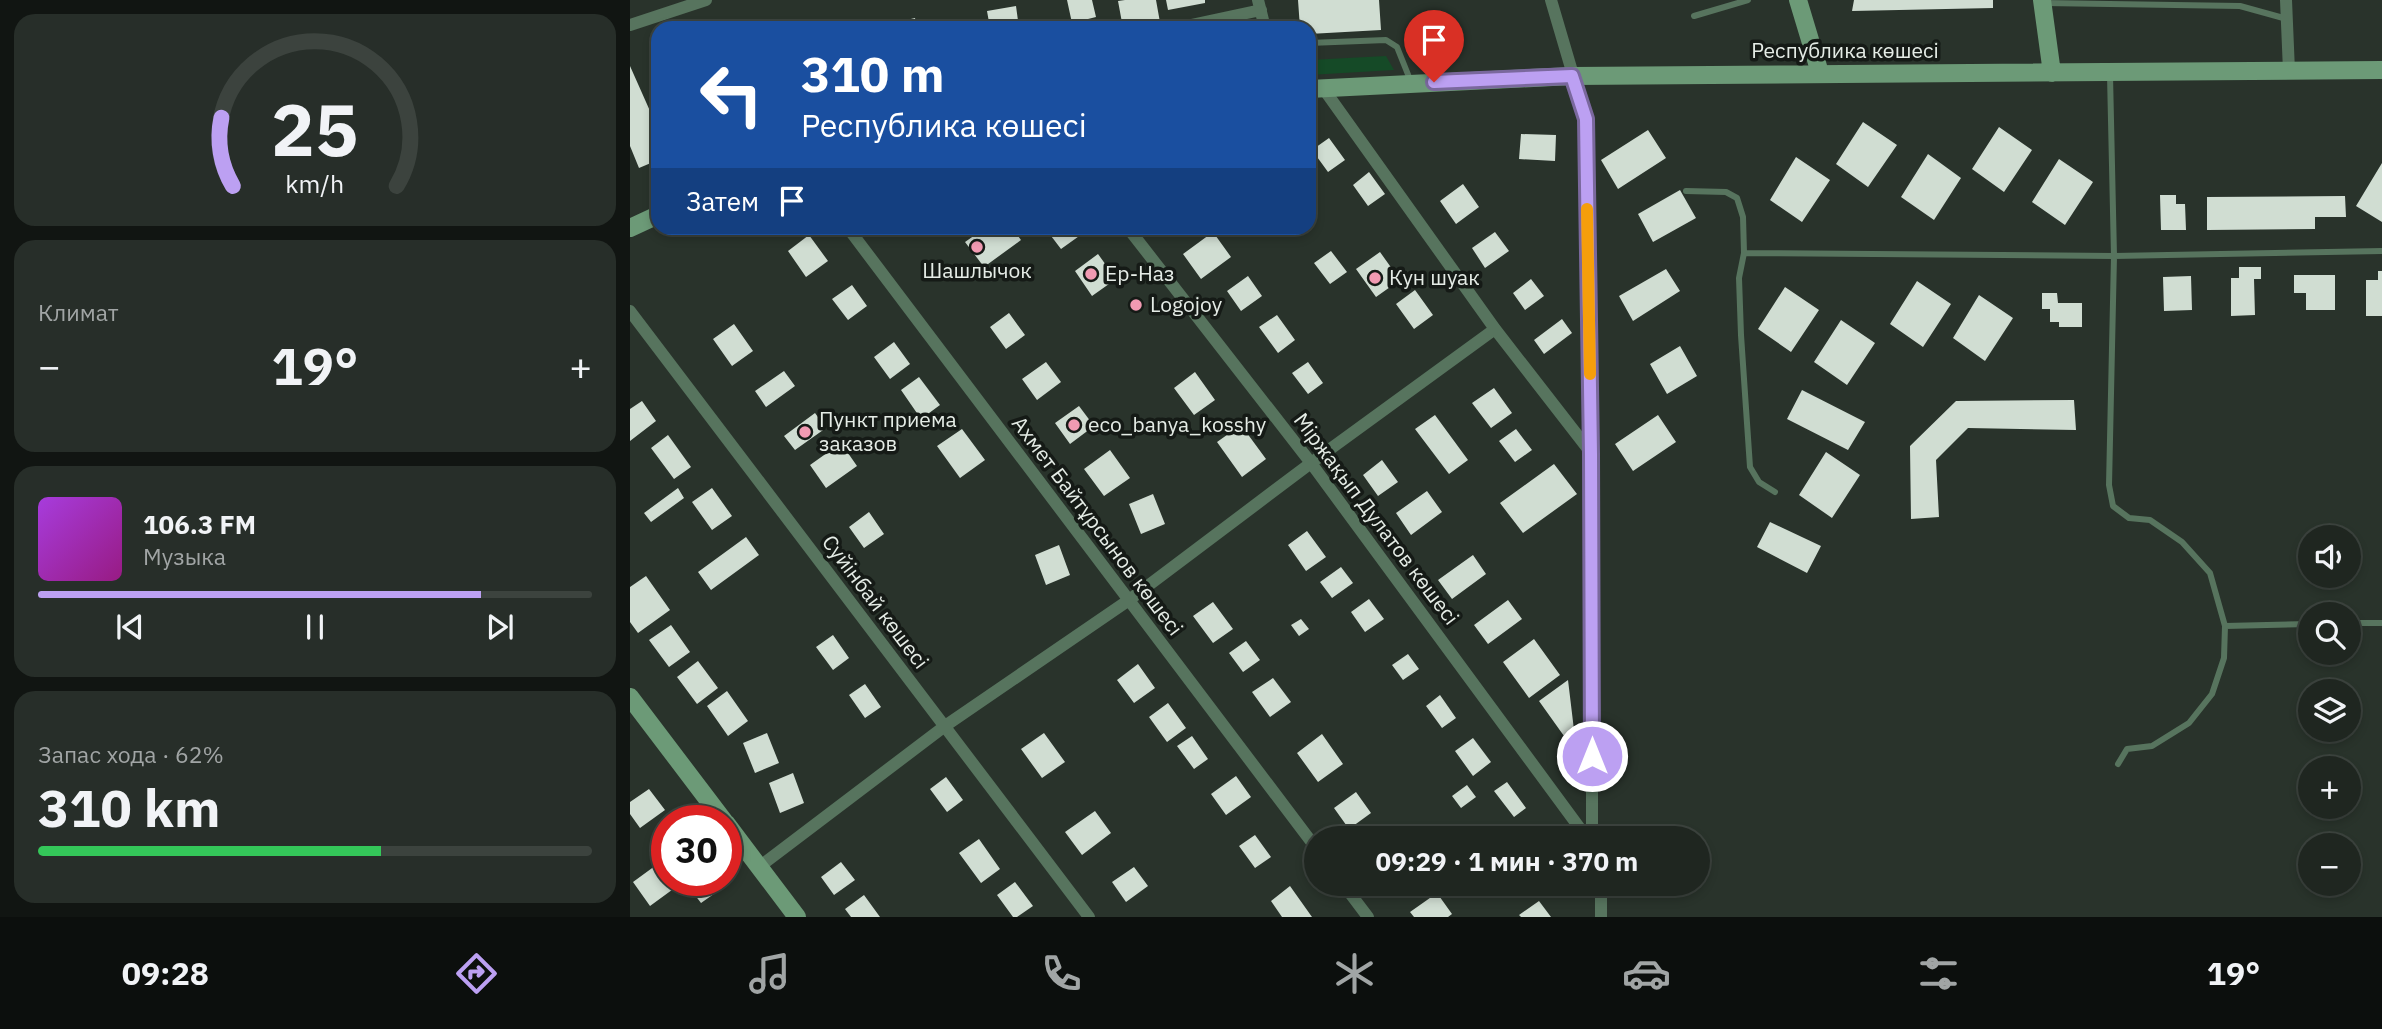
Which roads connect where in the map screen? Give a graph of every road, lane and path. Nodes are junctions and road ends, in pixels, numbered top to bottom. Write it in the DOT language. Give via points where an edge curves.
graph roads {
  1 [pos="706,0"];
  2 [pos="1551,0"];
  3 [pos="1748,0"];
  4 [pos="1798,0"];
  5 [pos="2286,0"];
  6 [pos="2042,2"];
  7 [pos="2240,3"];
  8 [pos="1259,5"];
  9 [pos="1694,16"];
  10 [pos="2287,19"];
  11 [pos="1202,21"];
  12 [pos="630,25"];
  13 [pos="1316,43"];
  14 [pos="2382,70"];
  15 [pos="2289,71"];
  16 [pos="1821,73"];
  17 [pos="2052,73"];
  18 [pos="2110,73"];
  19 [pos="1572,76"];
  20 [pos="1412,83"];
  21 [pos="1316,88"];
  22 [pos="1686,191"];
  23 [pos="651,218"];
  24 [pos="630,228"];
  25 [pos="853,235"];
  26 [pos="1133,235"];
  27 [pos="2382,251"];
  28 [pos="1744,253"];
  29 [pos="2114,256"];
  30 [pos="630,311"];
  31 [pos="1495,329"];
  32 [pos="1591,454"];
  33 [pos="1311,463"];
  34 [pos="1775,492"];
  35 [pos="1129,600"];
  36 [pos="2361,623"];
  37 [pos="2382,623"];
  38 [pos="2298,624"];
  39 [pos="2225,626"];
  40 [pos="630,696"];
  41 [pos="945,726"];
  42 [pos="2118,764"];
  43 [pos="712,805"];
  44 [pos="1580,826"];
  45 [pos="1589,826"];
  46 [pos="1304,832"];
  47 [pos="742,844"];
  48 [pos="759,867"];
  49 [pos="1352,896"];
  50 [pos="1601,896"];
  51 [pos="797,917"];
  52 [pos="1089,917"];
  53 [pos="1368,917"];
  54 [pos="1601,917"];
  1 -- 12 [label="street"];
  2 -- 19 [label="street"];
  3 -- 9 [label="lane"];
  4 -- 16 [label="main road"];
  5 -- 10 [label="street"];
  6 -- 7 [label="lane"];
  6 -- 17 [label="main road"];
  7 -- 10 [label="lane"];
  8 -- 11 [label="street"];
  10 -- 15 [label="street"];
  13 -- 20 [label="lane" via="1386,40 1397,47"];
  14 -- 15 [label="main road, Республика көшесі"];
  15 -- 18 [label="main road, Республика көшесі"];
  16 -- 17 [label="main road, Республика көшесі"];
  16 -- 19 [label="main road, Республика көшесі"];
  17 -- 18 [label="main road, Республика көшесі"];
  18 -- 29 [label="lane"];
  19 -- 20 [label="main road, Республика көшесі"];
  19 -- 32 [label="street" via="1586,119"];
  20 -- 21 [label="main road, Республика көшесі"];
  21 -- 31 [label="street"];
  22 -- 28 [label="lane" via="1726,192 1737,198 1743,217"];
  23 -- 24 [label="main road"];
  25 -- 35 [label="street, Ахмет Байтұрсынов көшесі"];
  26 -- 33 [label="street, Міржақып Дулатов көшесі"];
  27 -- 29 [label="lane"];
  28 -- 29 [label="lane"];
  28 -- 34 [label="lane" via="1739,278 1750,467 1759,481"];
  29 -- 39 [label="lane" via="2109,485 2113,506 2129,518 2150,520 2182,542 2210,573"];
  30 -- 41 [label="street, Суйінбай көшесі"];
  31 -- 32 [label="street"];
  31 -- 33 [label="street"];
  32 -- 45 [label="street"];
  33 -- 35 [label="street"];
  33 -- 44 [label="street, Міржақып Дулатов көшесі"];
  35 -- 41 [label="street"];
  35 -- 46 [label="street, Ахмет Байтұрсынов көшесі"];
  36 -- 37 [label="lane"];
  38 -- 39 [label="lane"];
  39 -- 42 [label="lane" via="2224,659 2212,694 2189,723 2152,746 2127,749"];
  40 -- 43 [label="main road"];
  41 -- 48 [label="street"];
  41 -- 52 [label="street, Суйінбай көшесі"];
  47 -- 48 [label="main road"];
  48 -- 51 [label="main road"];
  49 -- 53 [label="street"];
  50 -- 54 [label="street"];
}
